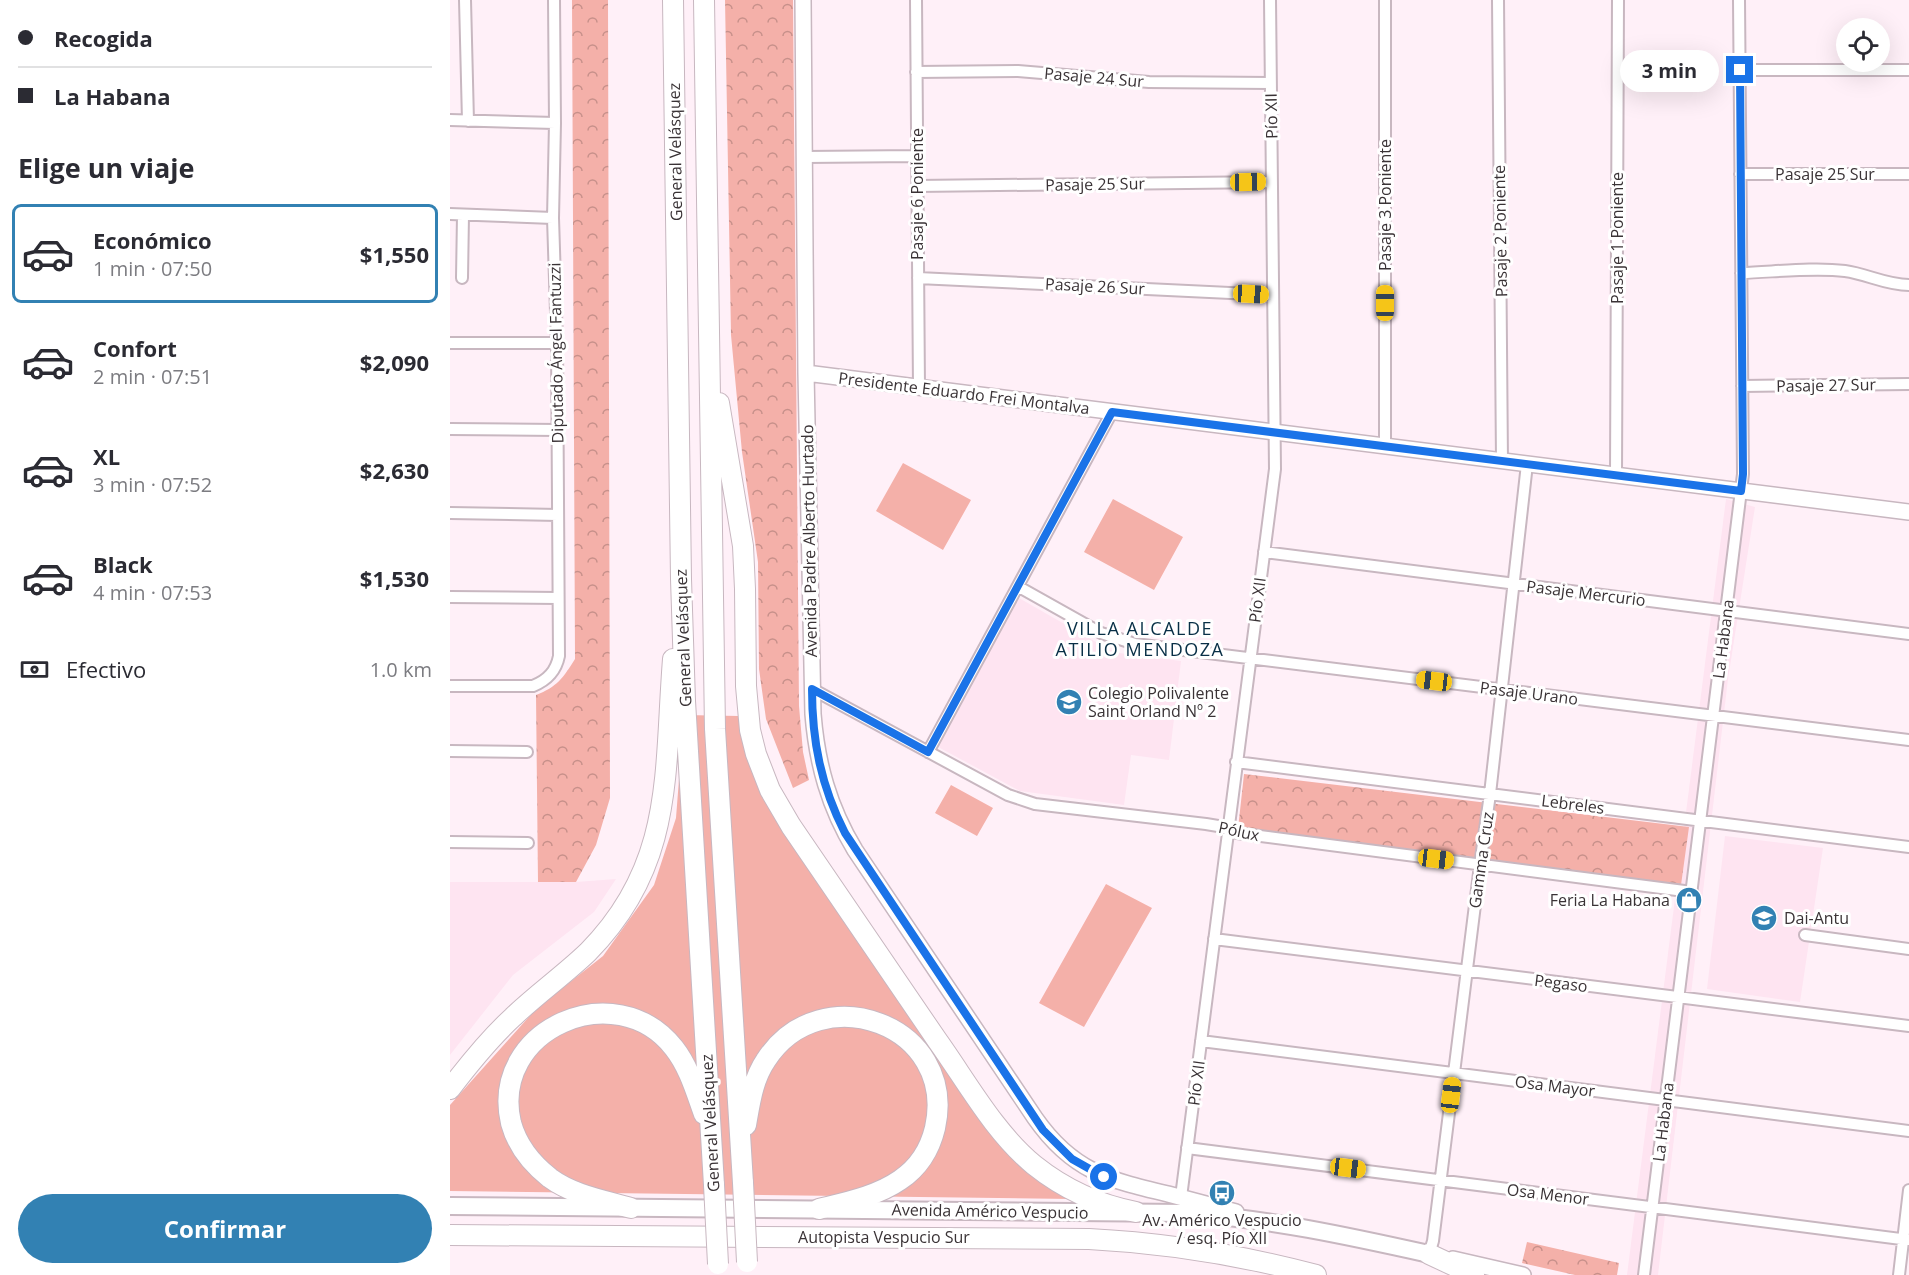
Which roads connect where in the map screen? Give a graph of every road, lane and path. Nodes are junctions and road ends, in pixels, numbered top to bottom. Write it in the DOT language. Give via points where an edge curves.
graph roads {
  1 [pos="465,0"];
  2 [pos="554,0"];
  3 [pos="673,0"];
  4 [pos="704,0"];
  5 [pos="803,0"];
  6 [pos="916,0"];
  7 [pos="1270,0"];
  8 [pos="1385,0"];
  9 [pos="1498,0"];
  10 [pos="1618,0"];
  11 [pos="1739,0"];
  12 [pos="1909,69"];
  13 [pos="1740,70"];
  14 [pos="916,72"];
  15 [pos="1271,83"];
  16 [pos="450,120"];
  17 [pos="468,121"];
  18 [pos="555,123"];
  19 [pos="917,156"];
  20 [pos="805,157"];
  21 [pos="1740,174"];
  22 [pos="1909,174"];
  23 [pos="1272,182"];
  24 [pos="917,186"];
  25 [pos="450,214"];
  26 [pos="463,214"];
  27 [pos="553,218"];
  28 [pos="1741,273"];
  29 [pos="462,278"];
  30 [pos="918,278"];
  31 [pos="1909,285"];
  32 [pos="1273,295"];
  33 [pos="708,323"];
  34 [pos="450,343"];
  35 [pos="558,343"];
  36 [pos="806,373"];
  37 [pos="1909,384"];
  38 [pos="1742,386"];
  39 [pos="919,388"];
  40 [pos="1112,412"];
  41 [pos="450,429"];
  42 [pos="558,430"];
  43 [pos="1275,433"];
  44 [pos="1385,447"];
  45 [pos="1502,461"];
  46 [pos="1527,464"];
  47 [pos="1616,476"];
  48 [pos="1741,491"];
  49 [pos="1909,512"];
  50 [pos="450,513"];
  51 [pos="558,515"];
  52 [pos="1264,552"];
  53 [pos="681,579"];
  54 [pos="1514,584"];
  55 [pos="1019,587"];
  56 [pos="450,597"];
  57 [pos="558,598"];
  58 [pos="1726,611"];
  59 [pos="1909,634"];
  60 [pos="1250,659"];
  61 [pos="450,687"];
  62 [pos="812,689"];
  63 [pos="1502,690"];
  64 [pos="1713,716"];
  65 [pos="1909,740"];
  66 [pos="450,751"];
  67 [pos="527,752"];
  68 [pos="928,752"];
  69 [pos="1236,762"];
  70 [pos="1490,794"];
  71 [pos="1701,820"];
  72 [pos="1227,830"];
  73 [pos="450,842"];
  74 [pos="528,843"];
  75 [pos="1909,847"];
  76 [pos="1480,865"];
  77 [pos="1692,892"];
  78 [pos="1805,935"];
  79 [pos="1214,939"];
  80 [pos="1909,949"];
  81 [pos="1467,971"];
  82 [pos="1678,997"];
  83 [pos="1909,1026"];
  84 [pos="1201,1041"];
  85 [pos="1454,1073"];
  86 [pos="450,1089"];
  87 [pos="1666,1100"];
  88 [pos="1909,1131"];
  89 [pos="711,1137"];
  90 [pos="1187,1148"];
  91 [pos="741,1154"];
  92 [pos="1440,1180"];
  93 [pos="1909,1190"];
  94 [pos="1181,1197"];
  95 [pos="450,1206"];
  96 [pos="1653,1207"];
  97 [pos="630,1208"];
  98 [pos="819,1209"];
  99 [pos="1136,1212"];
  100 [pos="1266,1221"];
  101 [pos="450,1235"];
  102 [pos="1906,1239"];
  103 [pos="1429,1254"];
  104 [pos="719,1275"];
  105 [pos="748,1275"];
  106 [pos="1316,1275"];
  107 [pos="1474,1275"];
  108 [pos="1523,1275"];
  109 [pos="1644,1275"];
  110 [pos="1899,1275"];
  1 -- 17 [label="street"];
  2 -- 18 [label="street, Diputado Ángel Fantuzzi"];
  3 -- 53 [label="highway, General Velásquez"];
  4 -- 33 [label="highway, General Velásquez"];
  5 -- 20 [label="street, Avenida Padre Alberto Hurtado"];
  6 -- 14 [label="street, Pasaje 6 Poniente"];
  7 -- 15 [label="street, Pío XII"];
  8 -- 44 [label="street, Pasaje 3 Poniente"];
  9 -- 45 [label="street, Pasaje 2 Poniente"];
  10 -- 47 [label="street, Pasaje 1 Poniente"];
  11 -- 13 [label="street, La Habana"];
  12 -- 13 [label="street"];
  13 -- 21 [label="street, La Habana"];
  14 -- 15 [label="street, Pasaje 24 Sur" via="1018,71 1149,82"];
  14 -- 19 [label="street, Pasaje 6 Poniente"];
  15 -- 23 [label="street, Pío XII"];
  16 -- 17 [label="street"];
  17 -- 18 [label="street"];
  18 -- 27 [label="street, Diputado Ángel Fantuzzi"];
  19 -- 20 [label="street"];
  19 -- 24 [label="street, Pasaje 6 Poniente"];
  20 -- 36 [label="street, Avenida Padre Alberto Hurtado"];
  21 -- 22 [label="street, Pasaje 25 Sur"];
  21 -- 28 [label="street, La Habana"];
  23 -- 24 [label="street, Pasaje 25 Sur"];
  23 -- 32 [label="street, Pío XII"];
  24 -- 30 [label="street, Pasaje 6 Poniente"];
  25 -- 26 [label="street"];
  26 -- 27 [label="street"];
  26 -- 29 [label="street"];
  27 -- 35 [label="street, Diputado Ángel Fantuzzi"];
  28 -- 31 [label="street" via="1834,271"];
  28 -- 38 [label="street, La Habana"];
  30 -- 32 [label="street, Pasaje 26 Sur"];
  30 -- 39 [label="street, Pasaje 6 Poniente"];
  32 -- 43 [label="street, Pío XII"];
  33 -- 91 [label="highway, General Velásquez" via="716,769"];
  33 -- 99 [label="highway" via="742,546 748,716 756,754 770,790 975,1095 1016,1148 1066,1186 1107,1205"];
  34 -- 35 [label="street"];
  35 -- 42 [label="street, Diputado Ángel Fantuzzi"];
  36 -- 39 [label="street, Presidente Eduardo Frei Montalva"];
  36 -- 62 [label="street, Avenida Padre Alberto Hurtado"];
  37 -- 38 [label="street, Pasaje 27 Sur"];
  38 -- 48 [label="street, La Habana"];
  39 -- 40 [label="street, Presidente Eduardo Frei Montalva"];
  40 -- 43 [label="street, Presidente Eduardo Frei Montalva"];
  40 -- 55 [label="street"];
  41 -- 42 [label="street"];
  42 -- 51 [label="street, Diputado Ángel Fantuzzi"];
  43 -- 44 [label="street, Presidente Eduardo Frei Montalva"];
  43 -- 52 [label="street, Pío XII" via="1275,469"];
  44 -- 45 [label="street, Presidente Eduardo Frei Montalva"];
  45 -- 46 [label="street, Presidente Eduardo Frei Montalva"];
  46 -- 47 [label="street, Presidente Eduardo Frei Montalva"];
  46 -- 54 [label="street, Gamma Cruz"];
  47 -- 48 [label="street, Presidente Eduardo Frei Montalva"];
  48 -- 49 [label="street, Presidente Eduardo Frei Montalva"];
  48 -- 58 [label="street, La Habana"];
  50 -- 51 [label="street"];
  51 -- 57 [label="street, Diputado Ángel Fantuzzi"];
  52 -- 54 [label="street, Pasaje Mercurio"];
  52 -- 60 [label="street, Pío XII"];
  53 -- 86 [label="highway" via="662,806 641,876 603,935 513,1017"];
  53 -- 89 [label="highway, General Velásquez"];
  54 -- 58 [label="street, Pasaje Mercurio"];
  54 -- 63 [label="street, Gamma Cruz"];
  55 -- 60 [label="street, Pasaje Urano" via="1120,641"];
  55 -- 68 [label="street"];
  56 -- 57 [label="street"];
  57 -- 61 [label="street, Diputado Ángel Fantuzzi" via="559,656 555,668 541,683 525,687"];
  58 -- 59 [label="street, Pasaje Mercurio"];
  58 -- 64 [label="street, La Habana"];
  60 -- 63 [label="street, Pasaje Urano"];
  60 -- 69 [label="street, Pío XII"];
  62 -- 68 [label="street, Pólux"];
  62 -- 94 [label="street, Avenida Padre Alberto Hurtado" via="818,759 828,797 845,833 1043,1130 1072,1159 1104,1177"];
  63 -- 64 [label="street, Pasaje Urano"];
  63 -- 70 [label="street, Gamma Cruz"];
  64 -- 65 [label="street, Pasaje Urano"];
  64 -- 71 [label="street, La Habana"];
  66 -- 67 [label="street"];
  68 -- 72 [label="street, Pólux" via="1022,801"];
  69 -- 70 [label="street, Lebreles"];
  69 -- 72 [label="street, Pío XII"];
  70 -- 71 [label="street, Lebreles"];
  70 -- 76 [label="street, Gamma Cruz"];
  71 -- 75 [label="street, Lebreles"];
  71 -- 77 [label="street, La Habana"];
  72 -- 76 [label="street, Pólux"];
  72 -- 79 [label="street, Pío XII"];
  73 -- 74 [label="street"];
  76 -- 77 [label="street, Pólux"];
  76 -- 81 [label="street, Gamma Cruz"];
  77 -- 82 [label="street, La Habana"];
  78 -- 80 [label="street"];
  79 -- 81 [label="street, Pegaso"];
  79 -- 84 [label="street, Pío XII"];
  81 -- 82 [label="street, Pegaso"];
  81 -- 85 [label="street, Gamma Cruz"];
  82 -- 83 [label="street, Pegaso"];
  82 -- 87 [label="street, La Habana"];
  84 -- 85 [label="street, Osa Mayor"];
  84 -- 90 [label="street, Pío XII"];
  85 -- 87 [label="street, Osa Mayor"];
  85 -- 92 [label="street, Gamma Cruz"];
  87 -- 88 [label="street, Osa Mayor"];
  87 -- 96 [label="street, La Habana"];
  89 -- 97 [label="highway" via="682,1060 666,1039 645,1024 622,1015 587,1015 553,1026 535,1041 515,1069 509,1091 510,1115 518,1140 531,1161 559,1184"];
  89 -- 104 [label="highway, General Velásquez, bridge"];
  90 -- 92 [label="street, Osa Menor"];
  90 -- 94 [label="street, Pío XII"];
  91 -- 98 [label="highway" via="755,1083 766,1059 788,1036 817,1022 841,1017 877,1022 900,1033 918,1050 934,1080 937,1120 929,1146 916,1166 891,1185"];
  91 -- 105 [label="highway, General Velásquez, bridge"];
  92 -- 96 [label="street, Osa Menor"];
  92 -- 103 [label="street, Gamma Cruz"];
  93 -- 102 [label="street"];
  94 -- 100 [label="street, Avenida Padre Alberto Hurtado"];
  95 -- 97 [label="main road, Avenida Américo Vespucio"];
  96 -- 102 [label="street, Osa Menor"];
  96 -- 109 [label="street, La Habana"];
  97 -- 98 [label="main road, Avenida Américo Vespucio"];
  98 -- 99 [label="main road, Avenida Américo Vespucio"];
  99 -- 100 [label="main road, Avenida Américo Vespucio"];
  100 -- 103 [label="main road, Avenida Américo Vespucio"];
  101 -- 106 [label="highway, Autopista Vespucio Sur" via="1100,1240 1208,1252"];
  102 -- 110 [label="street"];
  103 -- 107 [label="highway"];
  103 -- 108 [label="street, Avenida Américo Vespucio"];
}
